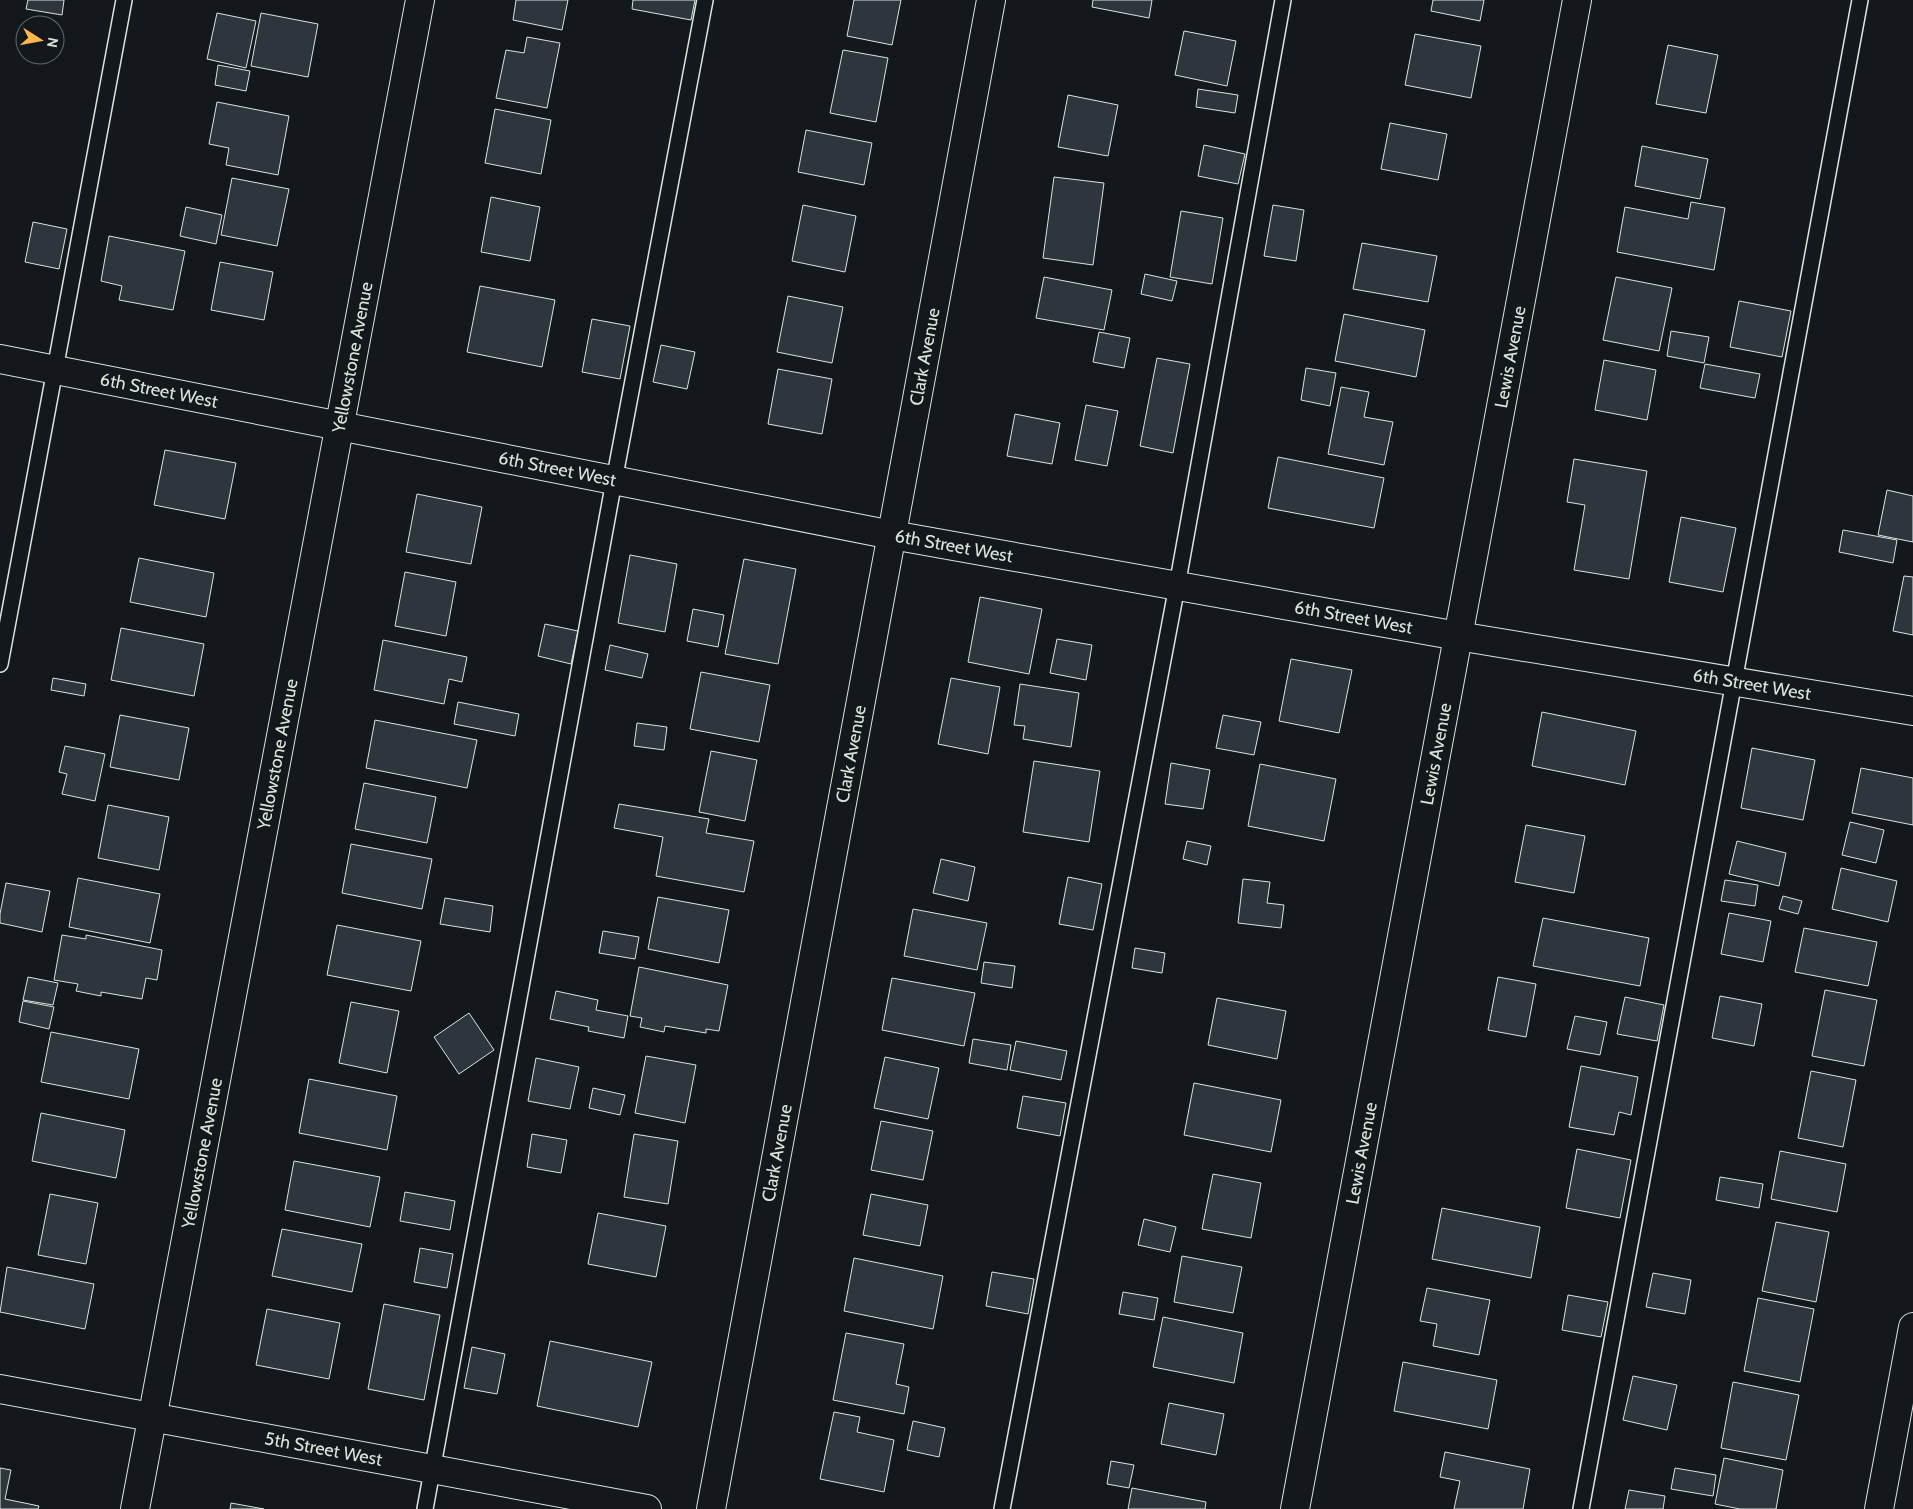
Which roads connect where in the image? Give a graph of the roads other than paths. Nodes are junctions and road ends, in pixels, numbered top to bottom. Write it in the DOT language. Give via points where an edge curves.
graph roads {
  1 [pos="124,0"];
  2 [pos="420,0"];
  3 [pos="705,0"];
  4 [pos="991,0"];
  5 [pos="1283,0"];
  6 [pos="1577,0"];
  7 [pos="1860,0"];
  8 [pos="0,359"];
  9 [pos="56,370"];
  10 [pos="339,427"];
  11 [pos="614,481"];
  12 [pos="892,535"];
  13 [pos="1177,586"];
  14 [pos="1458,636"];
  15 [pos="0,664"];
  16 [pos="1734,681"];
  17 [pos="1913,711"];
  18 [pos="1913,1327"];
  19 [pos="0,1389"];
  20 [pos="152,1417"];
  21 [pos="433,1469"];
  22 [pos="135,1509"];
  23 [pos="425,1509"];
  24 [pos="646,1509"];
  25 [pos="711,1509"];
  26 [pos="1002,1509"];
  27 [pos="1295,1509"];
  28 [pos="1581,1509"];
  29 [pos="1879,1509"];
  1 -- 9 [label="lane"];
  2 -- 10 [label="street, Yellowstone Avenue"];
  3 -- 11 [label="lane"];
  4 -- 12 [label="street, Clark Avenue"];
  5 -- 13 [label="lane"];
  6 -- 14 [label="street, Lewis Avenue"];
  7 -- 16 [label="lane"];
  8 -- 9 [label="street, 6th Street West"];
  9 -- 10 [label="street, 6th Street West"];
  9 -- 15 [label="lane"];
  10 -- 11 [label="street, 6th Street West"];
  10 -- 20 [label="street, Yellowstone Avenue"];
  11 -- 12 [label="street, 6th Street West"];
  11 -- 21 [label="lane"];
  12 -- 13 [label="street, 6th Street West"];
  12 -- 25 [label="street, Clark Avenue"];
  13 -- 14 [label="street, 6th Street West"];
  13 -- 26 [label="lane"];
  14 -- 16 [label="street, 6th Street West"];
  14 -- 27 [label="street, Lewis Avenue"];
  16 -- 17 [label="street, 6th Street West"];
  16 -- 28 [label="lane"];
  18 -- 29 [label="street"];
  19 -- 20 [label="street, 5th Street West"];
  20 -- 21 [label="street, 5th Street West"];
  20 -- 22 [label="street, Yellowstone Avenue"];
  21 -- 23 [label="lane"];
  21 -- 24 [label="street, 5th Street West"];
}
